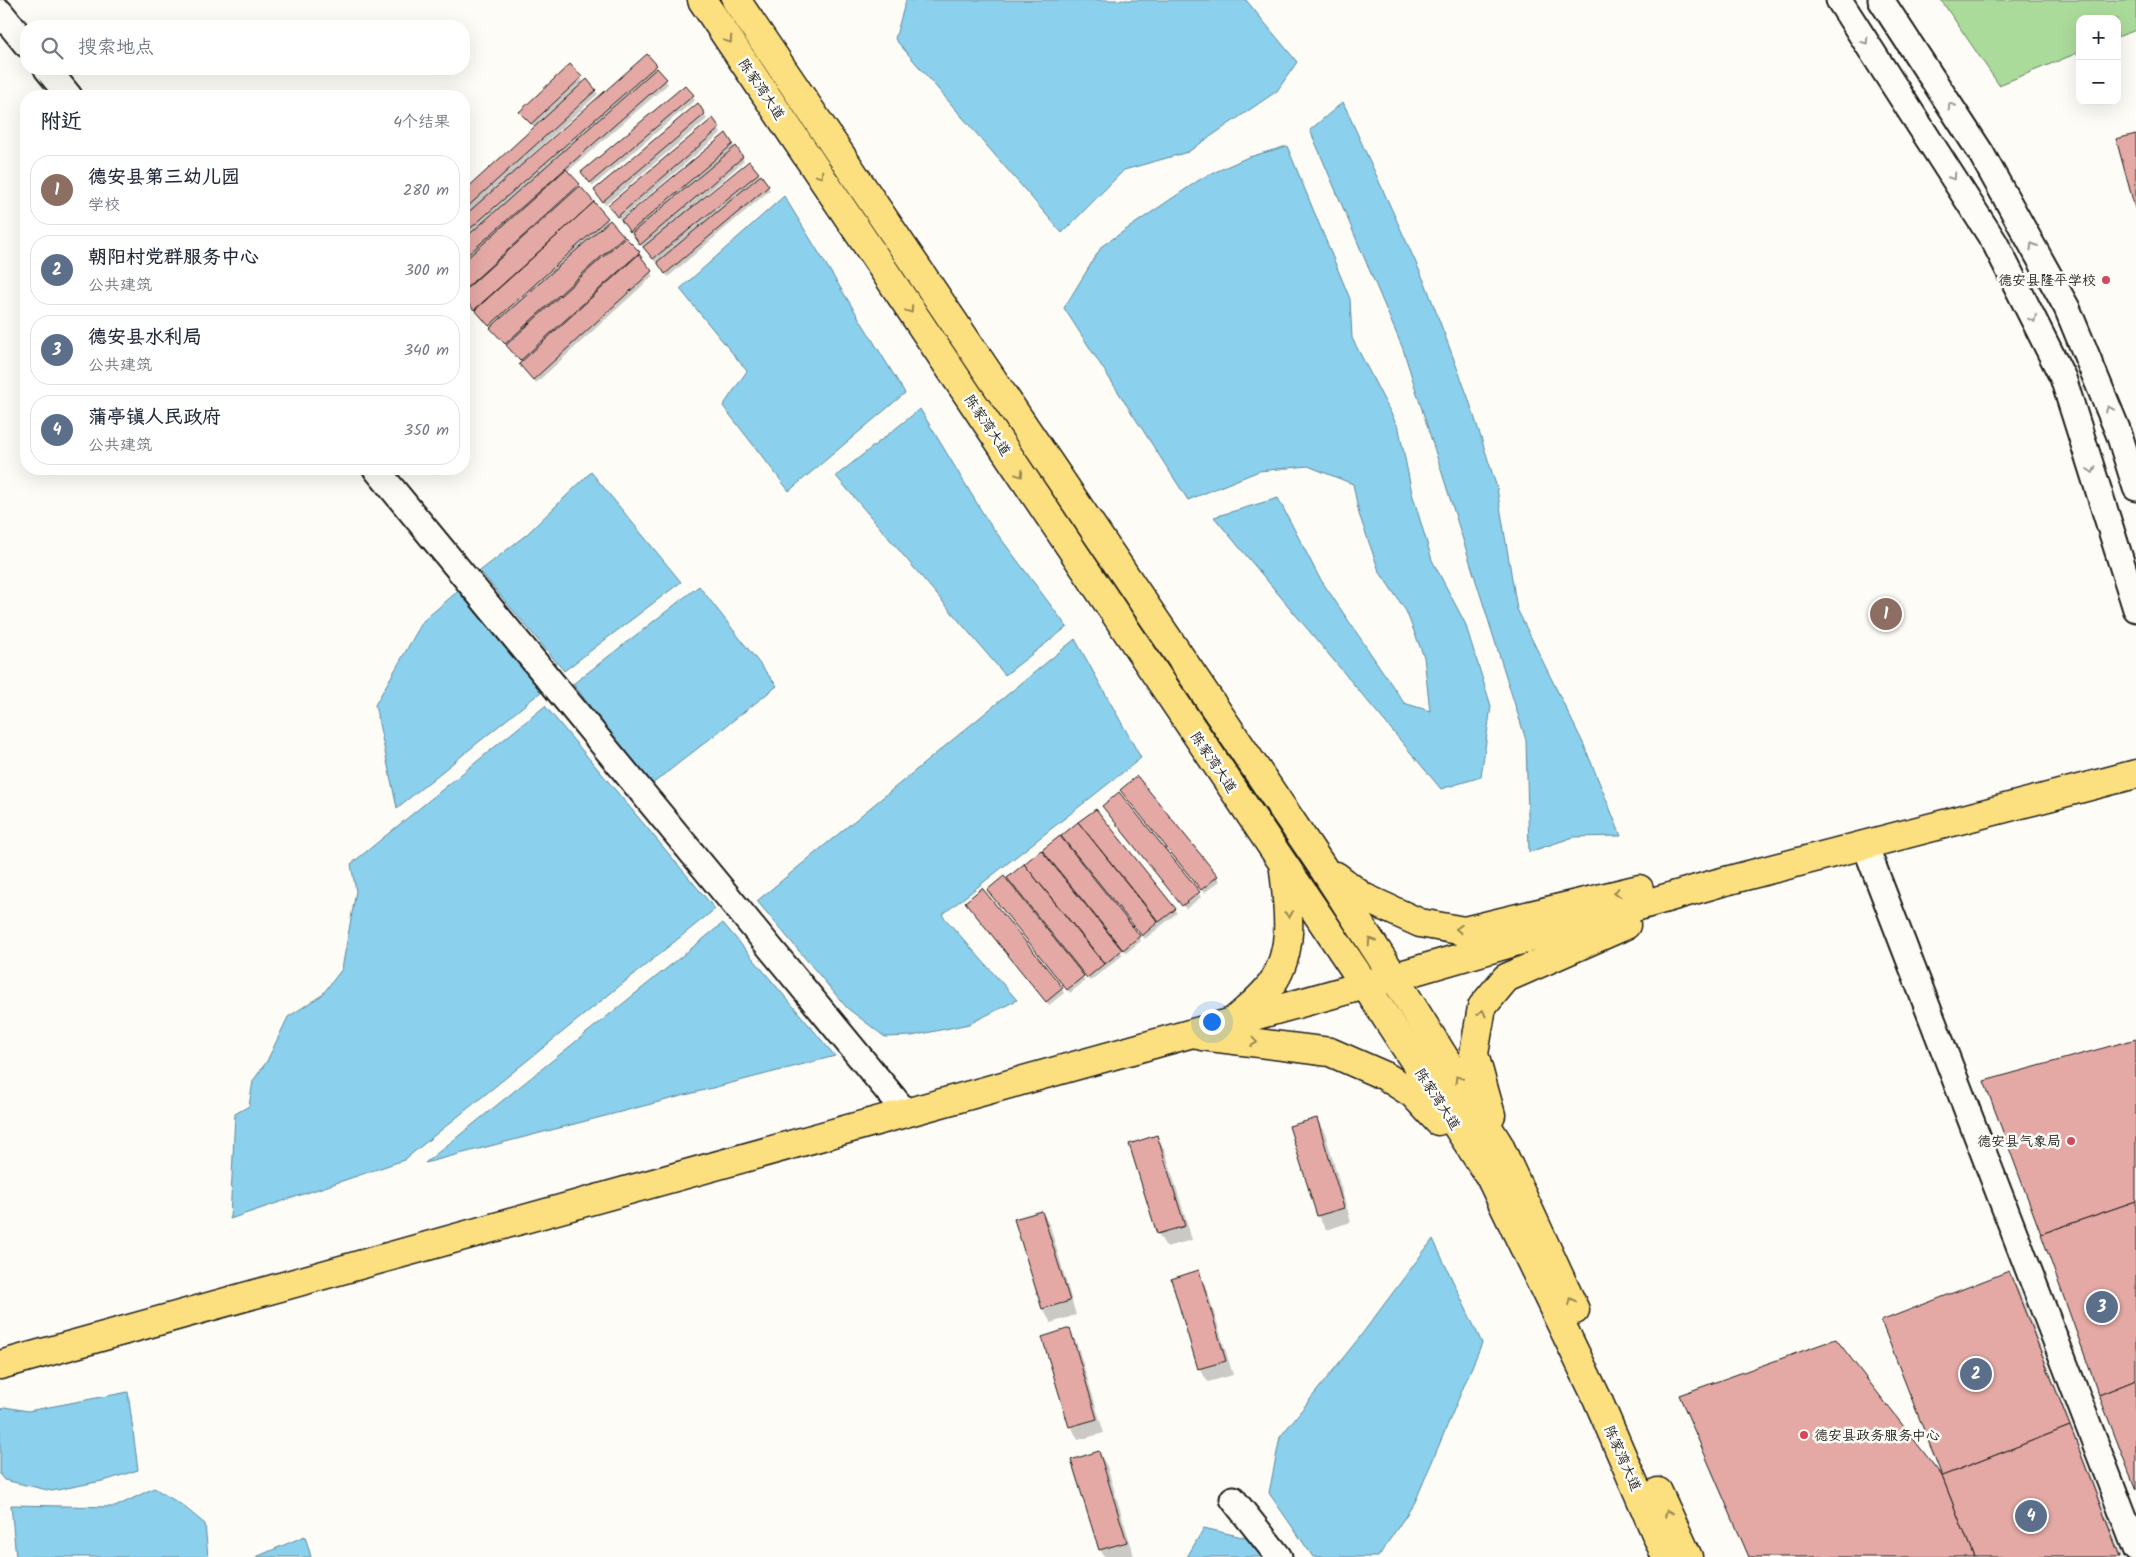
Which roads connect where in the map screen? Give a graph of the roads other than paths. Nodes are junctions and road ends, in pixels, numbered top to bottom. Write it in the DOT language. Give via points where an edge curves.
graph roads {
  1 [pos="702,0"];
  2 [pos="736,0"];
  3 [pos="1839,0"];
  4 [pos="1881,0"];
  5 [pos="0,12"];
  6 [pos="20,37"];
  7 [pos="52,75"];
  8 [pos="64,90"];
  9 [pos="381,475"];
  10 [pos="2136,488"];
  11 [pos="2136,608"];
  12 [pos="2136,774"];
  13 [pos="1865,845"];
  14 [pos="1321,865"];
  15 [pos="1284,866"];
  16 [pos="1718,883"];
  17 [pos="1394,977"];
  18 [pos="1365,985"];
  19 [pos="1234,1022"];
  20 [pos="1188,1034"];
  21 [pos="906,1113"];
  22 [pos="1499,1145"];
  23 [pos="1490,1177"];
  24 [pos="0,1365"];
  25 [pos="1233,1499"];
  26 [pos="2136,1549"];
  27 [pos="1279,1557"];
  28 [pos="1666,1557"];
  29 [pos="1688,1557"];
  1 -- 15 [label="main road, 陈家湾大道, one-way"];
  2 -- 14 [label="main road, 陈家湾大道"];
  3 -- 11 [label="street, one-way" via="1996,243 2063,378"];
  10 -- 4 [label="street, one-way" via="2119,434 2067,308 1982,153"];
  5 -- 6 [label="street"];
  7 -- 8 [label="street"];
  9 -- 21 [label="street"];
  12 -- 13 [label="main road"];
  13 -- 16 [label="main road"];
  13 -- 26 [label="street"];
  16 -- 14 [label="main road, one-way" via="1633,889 1464,931 1420,923 1363,898"];
  17 -- 14 [label="main road, 陈家湾大道, one-way"];
  15 -- 18 [label="main road, 陈家湾大道"];
  15 -- 19 [label="main road, one-way" via="1290,922 1285,956 1273,982"];
  16 -- 17 [label="main road"];
  22 -- 16 [label="main road, one-way" via="1474,1054 1482,1007 1506,978"];
  17 -- 18 [label="main road"];
  22 -- 17 [label="main road, 陈家湾大道, one-way"];
  18 -- 19 [label="main road"];
  18 -- 23 [label="main road, 陈家湾大道"];
  19 -- 20 [label="main road"];
  20 -- 21 [label="main road"];
  20 -- 23 [label="main road, one-way" via="1330,1052 1385,1076 1413,1094"];
  21 -- 24 [label="main road"];
  29 -- 22 [label="main road, 陈家湾大道, one-way"];
  23 -- 28 [label="main road, 陈家湾大道" via="1597,1398"];
  25 -- 27 [label="street"];
}
